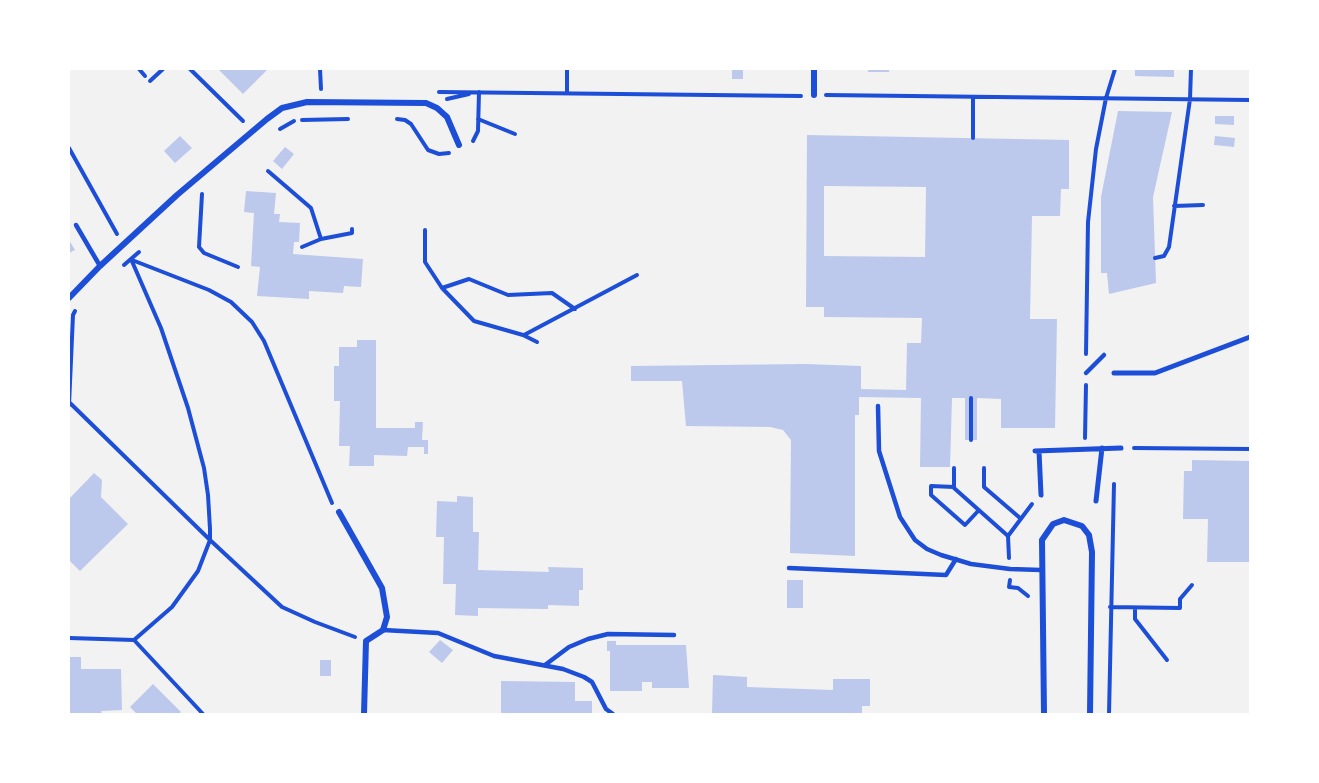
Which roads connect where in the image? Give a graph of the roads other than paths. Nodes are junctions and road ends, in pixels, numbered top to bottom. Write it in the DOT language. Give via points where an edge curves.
graph roads {
  1 [pos="814,69"];
  2 [pos="814,95"];
  3 [pos="459,145"];
  4 [pos="76,225"];
  5 [pos="100,266"];
  6 [pos="69,298"];
  7 [pos="1250,337"];
  8 [pos="1104,355"];
  9 [pos="1086,373"];
  10 [pos="1114,373"];
  11 [pos="878,406"];
  12 [pos="1102,448"];
  13 [pos="1121,448"];
  14 [pos="1041,495"];
  15 [pos="1096,501"];
  16 [pos="339,512"];
  17 [pos="956,559"];
  18 [pos="789,568"];
  19 [pos="1041,570"];
  20 [pos="383,630"];
  21 [pos="674,635"];
  22 [pos="545,665"];
  23 [pos="364,714"];
  24 [pos="613,714"];
  25 [pos="1044,714"];
  26 [pos="1090,714"];
  1 -- 2 [label="street"];
  3 -- 5 [label="street" via="447,117 426,103 307,102 282,108"];
  4 -- 5 [label="lane"];
  5 -- 6 [label="street"];
  7 -- 10 [label="street" via="1155,373"];
  8 -- 9 [label="lane"];
  11 -- 17 [label="lane" via="879,451 900,517 915,540 927,549"];
  12 -- 13 [label="street"];
  12 -- 14 [label="street" via="1037,451"];
  12 -- 15 [label="street"];
  16 -- 20 [label="street" via="382,588 387,617"];
  17 -- 18 [label="lane" via="946,575"];
  17 -- 19 [label="lane" via="971,564"];
  19 -- 25 [label="street"];
  19 -- 26 [label="street" via="1042,540 1053,524 1064,520 1082,526 1089,535 1092,552"];
  20 -- 22 [label="lane" via="438,633 494,656"];
  20 -- 23 [label="street" via="366,641"];
  21 -- 22 [label="lane" via="608,634 569,647"];
  22 -- 24 [label="lane" via="592,682 606,709"];
}
